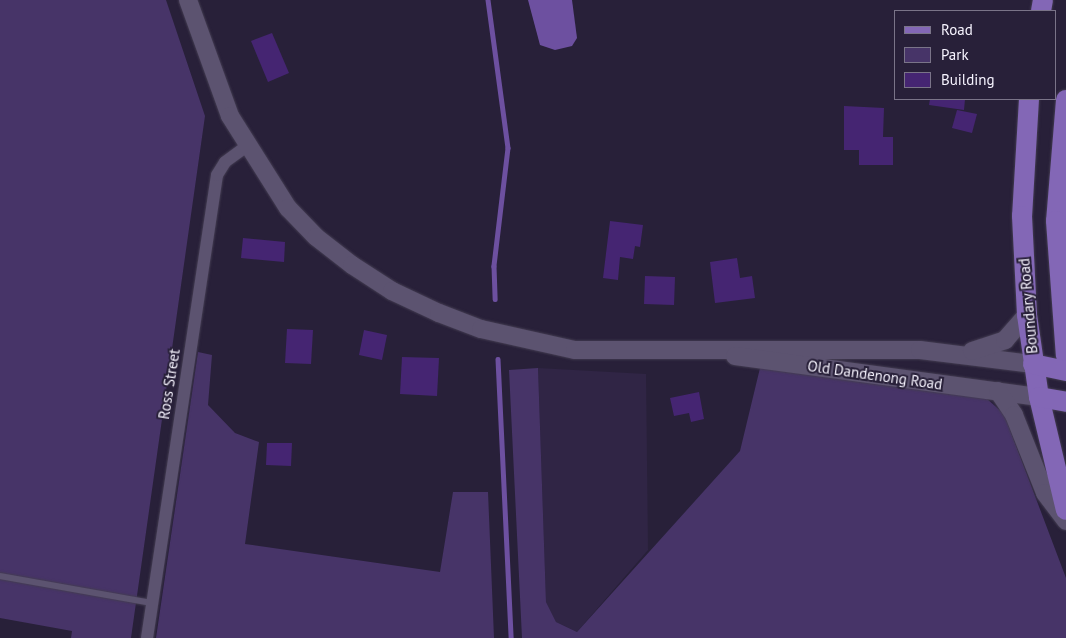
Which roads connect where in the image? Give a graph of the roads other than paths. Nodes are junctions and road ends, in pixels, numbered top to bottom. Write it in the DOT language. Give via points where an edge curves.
graph roads {
  1 [pos="188,0"];
  2 [pos="1029,100"];
  3 [pos="1066,100"];
  4 [pos="246,147"];
  5 [pos="1027,315"];
  6 [pos="683,349"];
  7 [pos="962,354"];
  8 [pos="1066,356"];
  9 [pos="1033,364"];
  10 [pos="1066,371"];
  11 [pos="998,391"];
  12 [pos="1039,397"];
  13 [pos="1066,402"];
  14 [pos="1066,510"];
  15 [pos="1066,521"];
  16 [pos="0,576"];
  17 [pos="152,603"];
  18 [pos="147,638"];
  1 -- 4 [label="main road, Old Dandenong Road" via="213,77"];
  2 -- 5 [label="main road, Boundary Road" via="1022,216"];
  3 -- 8 [label="main road" via="1056,221"];
  4 -- 6 [label="main road, Old Dandenong Road" via="288,208 316,238 360,270 416,302 481,329 567,348 627,353"];
  4 -- 17 [label="street, Ross Street" via="224,162 217,175"];
  5 -- 7 [label="main road" via="1005,340"];
  5 -- 9 [label="main road, Boundary Road"];
  6 -- 7 [label="main road, Old Dandenong Road" via="810,347"];
  6 -- 11 [label="main road, Old Dandenong Road"];
  7 -- 9 [label="main road, Old Dandenong Road"];
  9 -- 10 [label="main road, Old Dandenong Road"];
  9 -- 12 [label="main road, Boundary Road"];
  11 -- 12 [label="main road, Old Dandenong Road"];
  11 -- 15 [label="main road" via="1014,415 1045,493"];
  12 -- 13 [label="main road, Old Dandenong Road"];
  12 -- 14 [label="main road, Boundary Road"];
  16 -- 17 [label="lane"];
  17 -- 18 [label="street, Ross Street"];
}
